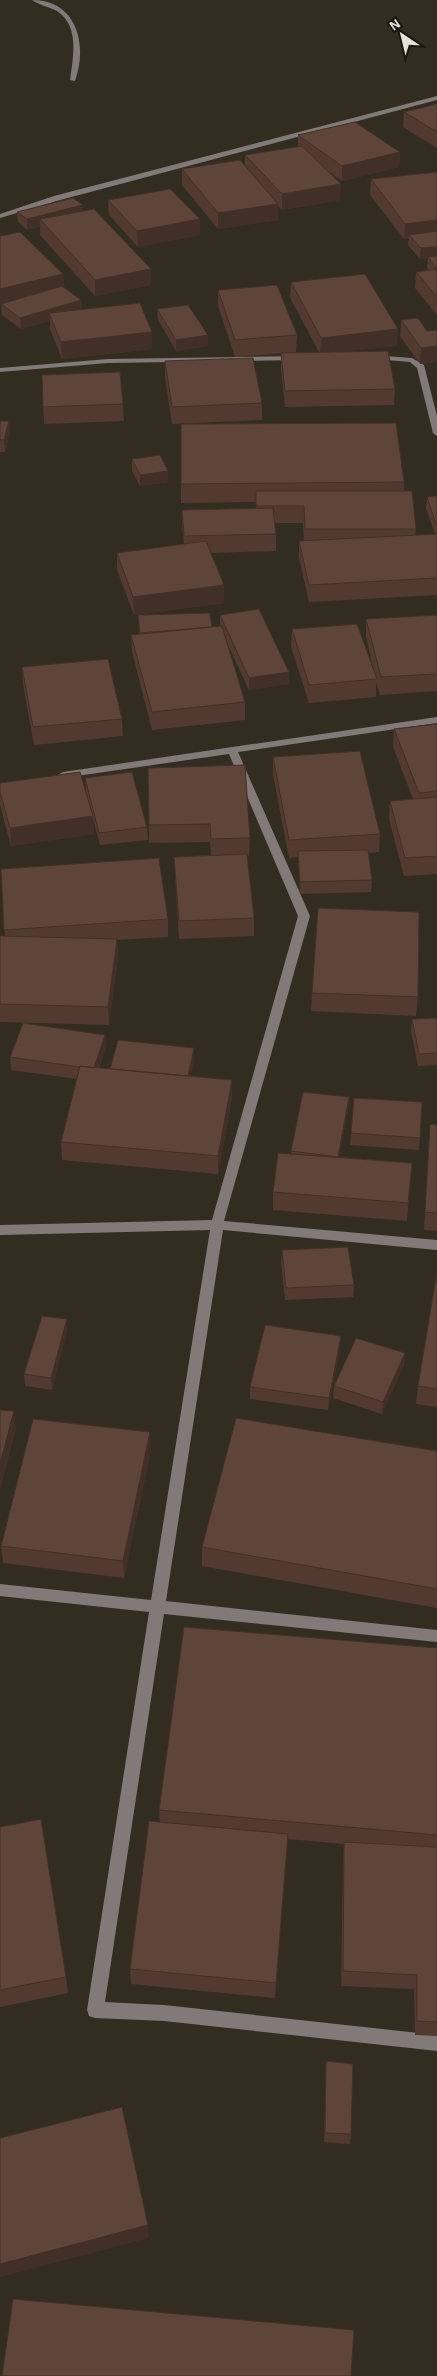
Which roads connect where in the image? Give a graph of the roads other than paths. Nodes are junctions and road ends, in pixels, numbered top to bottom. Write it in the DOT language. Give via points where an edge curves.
graph roads {
  1 [pos="35,0"];
  2 [pos="73,80"];
  3 [pos="437,98"];
  4 [pos="0,216"];
  5 [pos="308,358"];
  6 [pos="366,358"];
  7 [pos="0,370"];
  8 [pos="437,433"];
  9 [pos="437,720"];
  10 [pos="232,750"];
  11 [pos="48,777"];
  12 [pos="217,1225"];
  13 [pos="0,1230"];
  14 [pos="437,1245"];
  15 [pos="0,1590"];
  16 [pos="158,1608"];
  17 [pos="437,1636"];
  18 [pos="437,2044"];
  1 -- 2 [label="street" via="64,13 76,30"];
  3 -- 4 [label="street" via="57,198"];
  5 -- 7 [label="street" via="108,361"];
  6 -- 8 [label="street" via="412,360 421,368"];
  9 -- 10 [label="street"];
  10 -- 11 [label="street"];
  10 -- 12 [label="street" via="304,916"];
  12 -- 13 [label="street"];
  12 -- 14 [label="street"];
  12 -- 16 [label="street"];
  15 -- 16 [label="street"];
  16 -- 17 [label="street"];
  16 -- 18 [label="street" via="95,2010 164,2013"];
}
